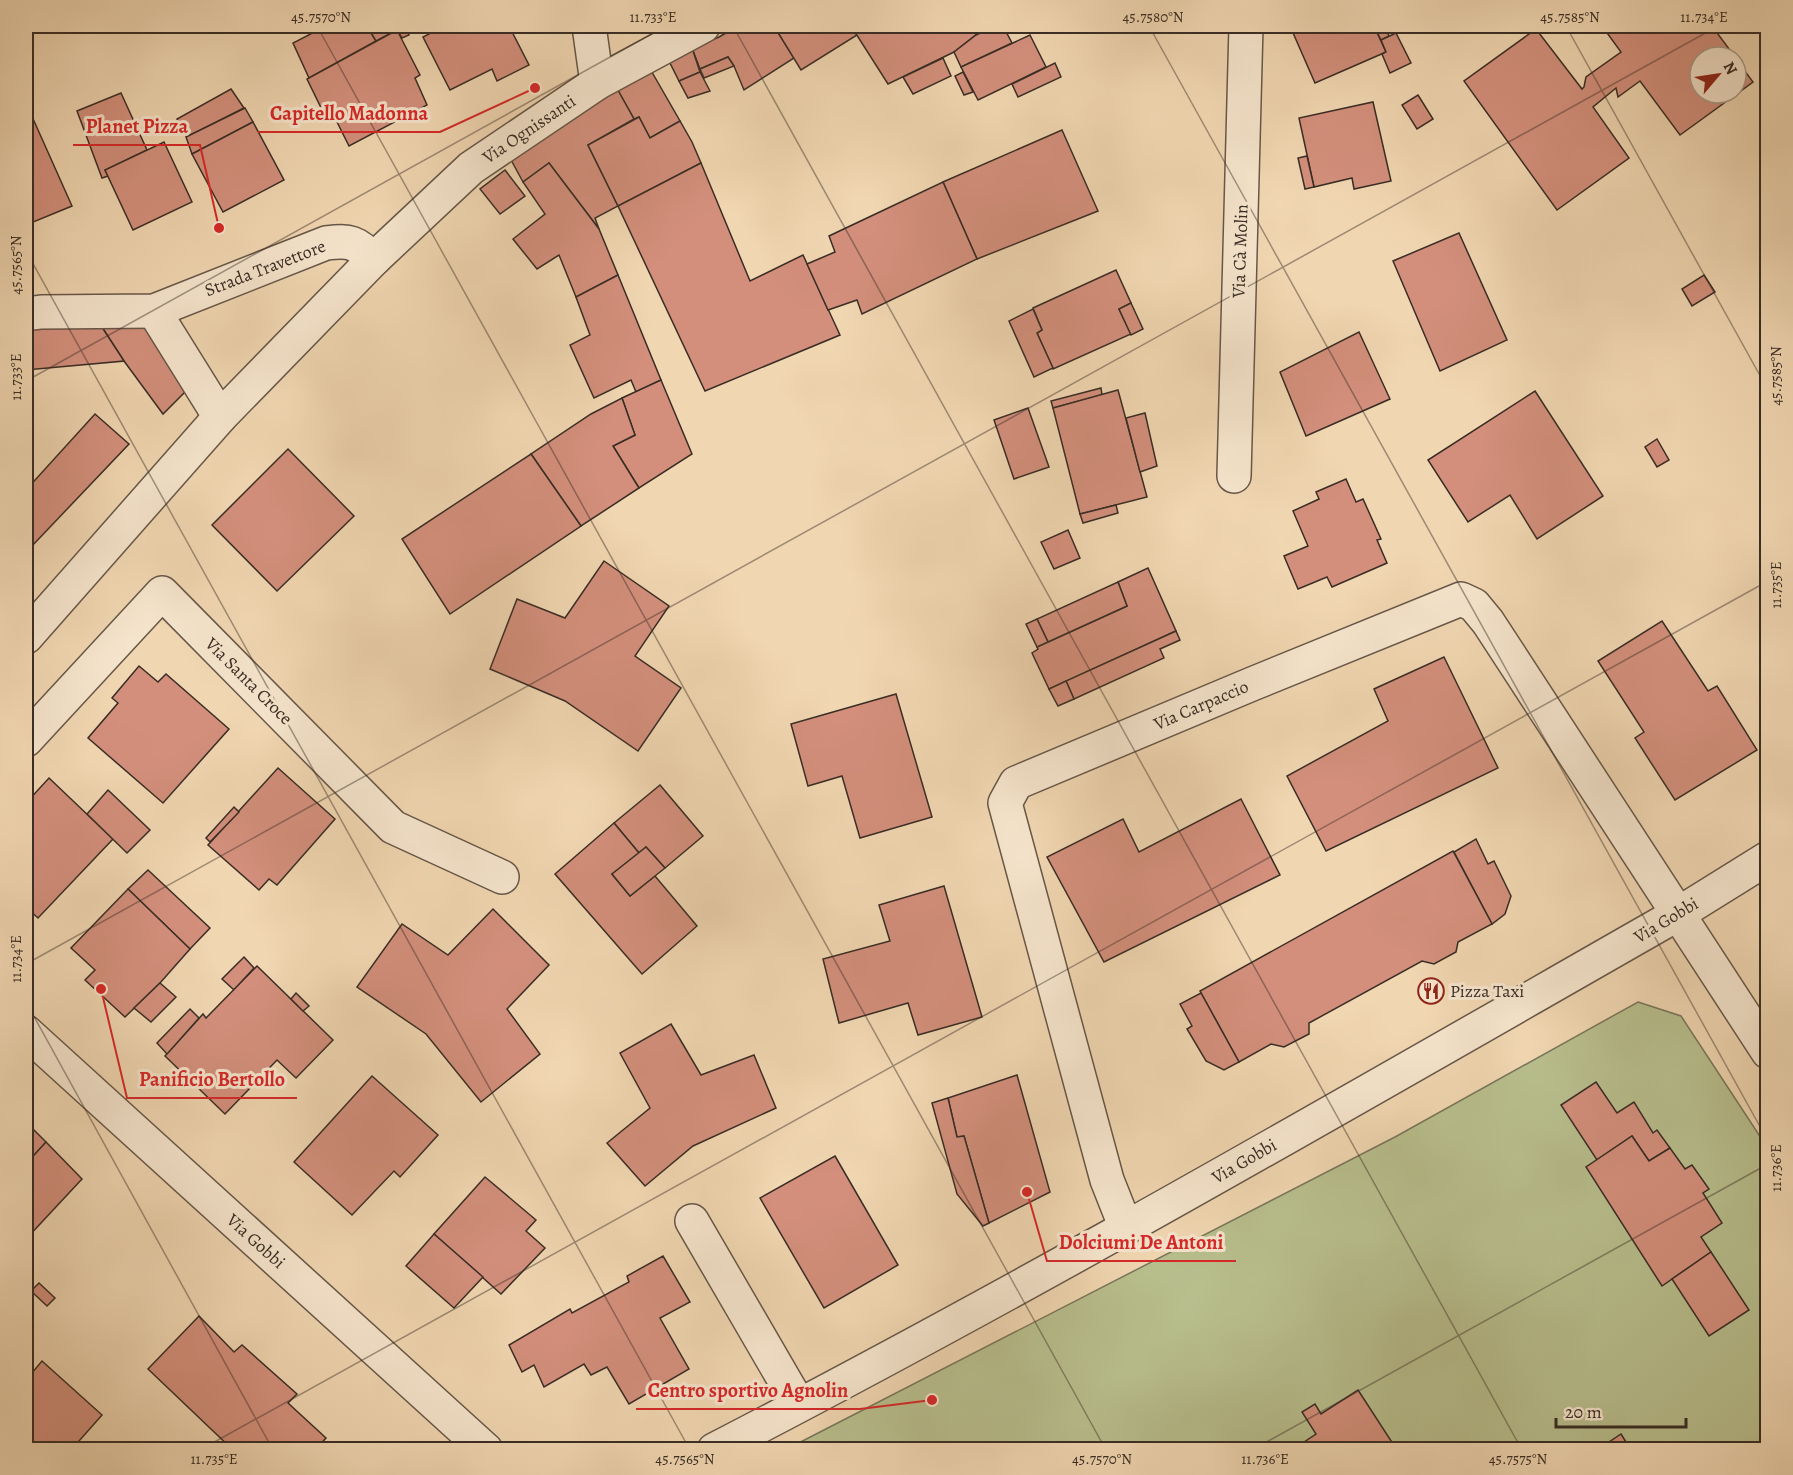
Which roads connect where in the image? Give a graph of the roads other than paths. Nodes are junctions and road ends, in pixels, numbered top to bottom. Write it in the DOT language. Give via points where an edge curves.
graph roads {
  1 [pos="589,26"];
  2 [pos="703,26"];
  3 [pos="1246,26"];
  4 [pos="597,82"];
  5 [pos="374,259"];
  6 [pos="154,311"];
  7 [pos="26,314"];
  8 [pos="219,417"];
  9 [pos="1234,476"];
  10 [pos="26,637"];
  11 [pos="26,740"];
  12 [pos="1767,858"];
  13 [pos="502,878"];
  14 [pos="1678,914"];
  15 [pos="26,1032"];
  16 [pos="1767,1052"];
  17 [pos="692,1221"];
  18 [pos="1126,1228"];
  19 [pos="799,1406"];
  20 [pos="486,1449"];
  21 [pos="714,1449"];
  1 -- 4 [label="street"];
  2 -- 4 [label="street, Via Ognissanti"];
  3 -- 9 [label="street, Via Cà Molin"];
  4 -- 5 [label="street, Via Ognissanti" via="471,168"];
  5 -- 6 [label="street, Strada Travettore" via="356,244 326,243"];
  5 -- 8 [label="street"];
  6 -- 7 [label="street, Strada Travettore"];
  6 -- 8 [label="street"];
  8 -- 10 [label="street"];
  11 -- 13 [label="street, Via Santa Croce" via="162,593 393,827"];
  12 -- 14 [label="street, Via Gobbi"];
  14 -- 16 [label="street"];
  14 -- 18 [label="street, Via Gobbi"];
  14 -- 18 [label="street, Via Carpaccio" via="1488,622 1474,605 1461,598 1016,783 1005,803 1010,825 1107,1180"];
  15 -- 20 [label="street, Via Gobbi"];
  17 -- 19 [label="street"];
  18 -- 19 [label="street, Via Gobbi"];
  19 -- 21 [label="street, Via Gobbi"];
}
